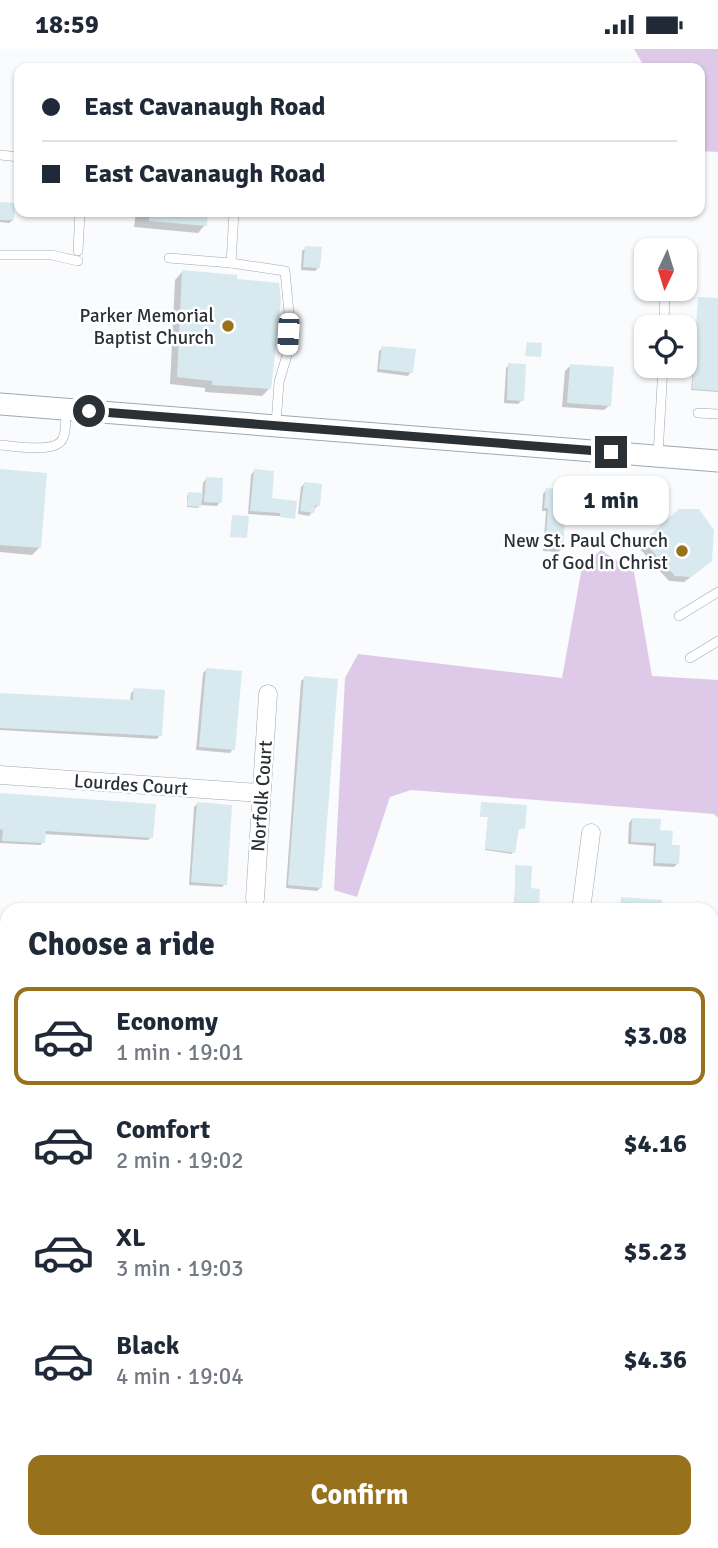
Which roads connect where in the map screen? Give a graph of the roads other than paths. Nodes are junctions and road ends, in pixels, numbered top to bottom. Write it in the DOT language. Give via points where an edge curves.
graph roads {
  1 [pos="80,217"];
  2 [pos="234,217"];
  3 [pos="78,251"];
  4 [pos="0,255"];
  5 [pos="169,258"];
  6 [pos="78,261"];
  7 [pos="231,263"];
  8 [pos="662,378"];
  9 [pos="0,404"];
  10 [pos="66,410"];
  11 [pos="698,413"];
  12 [pos="718,414"];
  13 [pos="276,426"];
  14 [pos="0,446"];
  15 [pos="658,456"];
  16 [pos="718,461"];
  17 [pos="718,592"];
  18 [pos="680,616"];
  19 [pos="718,641"];
  20 [pos="690,658"];
  21 [pos="268,694"];
  22 [pos="0,775"];
  23 [pos="261,793"];
  24 [pos="592,833"];
  25 [pos="255,899"];
  26 [pos="582,903"];
  1 -- 3 [label="lane"];
  2 -- 7 [label="lane"];
  4 -- 6 [label="lane" via="52,255"];
  5 -- 7 [label="lane"];
  7 -- 13 [label="lane" via="285,271 287,355 279,381"];
  8 -- 15 [label="lane"];
  9 -- 10 [label="street"];
  10 -- 13 [label="street"];
  10 -- 14 [label="lane" via="64,437 58,445"];
  11 -- 12 [label="lane"];
  13 -- 15 [label="street"];
  15 -- 16 [label="street"];
  17 -- 18 [label="lane"];
  19 -- 20 [label="lane"];
  21 -- 23 [label="street, Norfolk Court"];
  22 -- 23 [label="street, Lourdes Court"];
  23 -- 25 [label="street, Norfolk Court"];
  24 -- 26 [label="street"];
}
